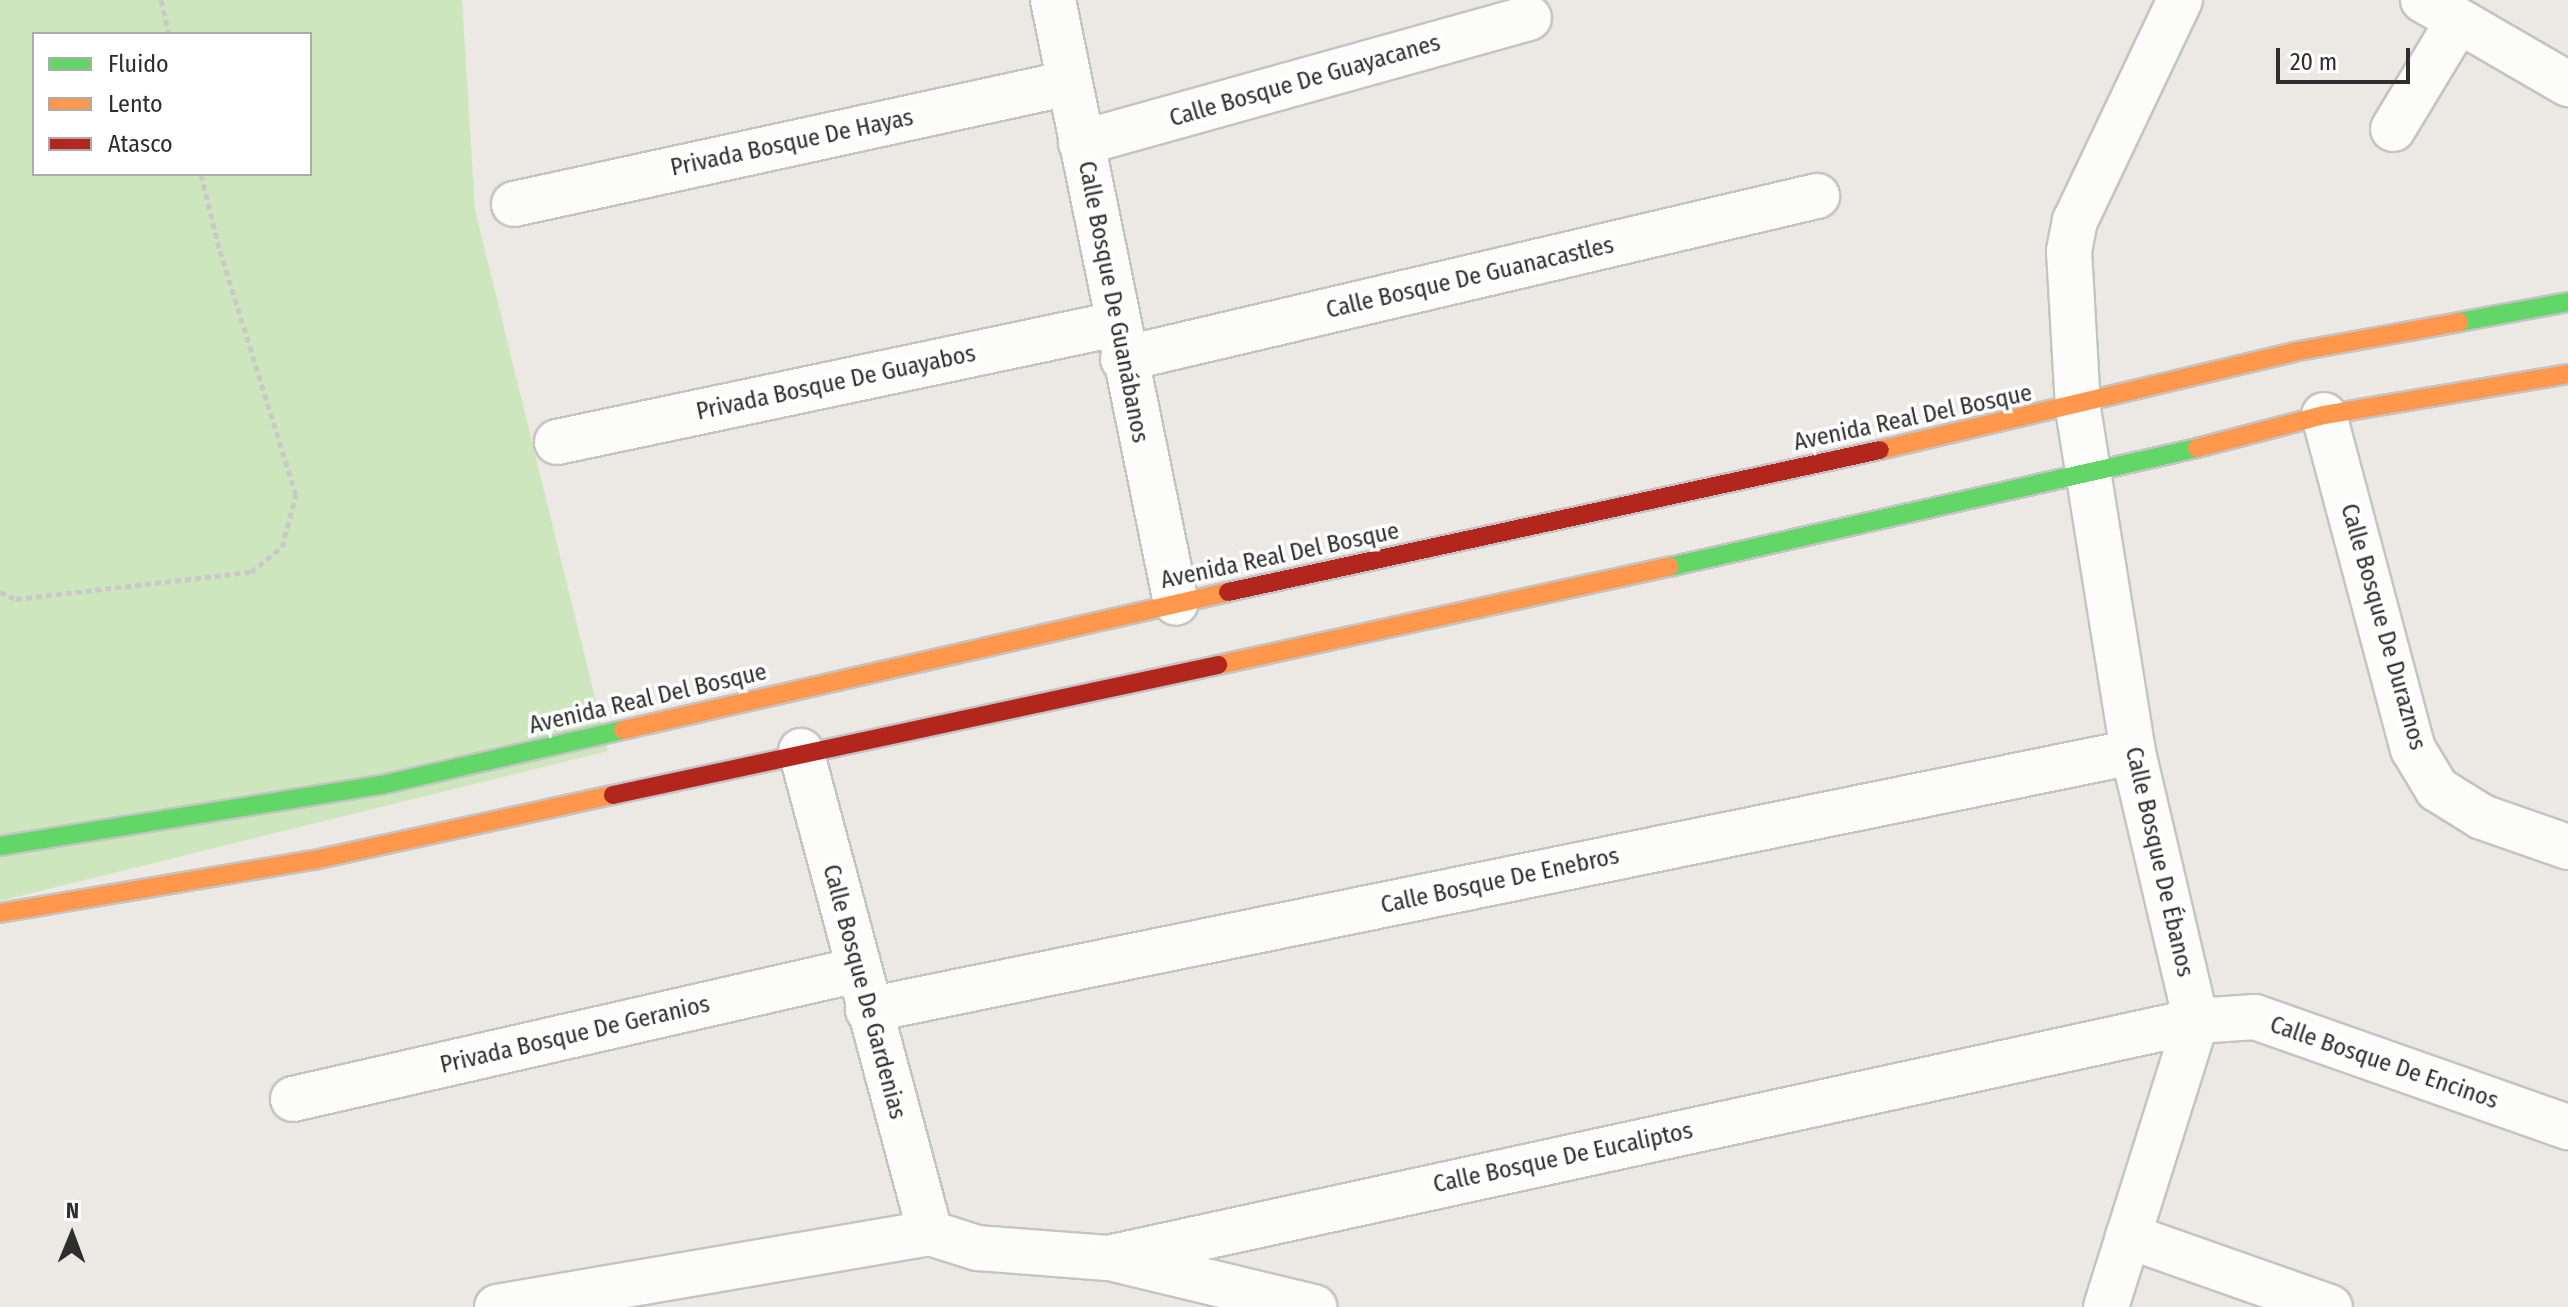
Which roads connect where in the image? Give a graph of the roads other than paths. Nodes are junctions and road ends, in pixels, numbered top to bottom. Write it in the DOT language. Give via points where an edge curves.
graph roads {
  1 [pos="1053,0"];
  2 [pos="2180,0"];
  3 [pos="2440,11"];
  4 [pos="1529,18"];
  5 [pos="1069,83"];
  6 [pos="2568,84"];
  7 [pos="2393,129"];
  8 [pos="1081,143"];
  9 [pos="1817,196"];
  10 [pos="514,204"];
  11 [pos="2568,302"];
  12 [pos="1119,341"];
  13 [pos="2568,374"];
  14 [pos="2078,407"];
  15 [pos="2324,415"];
  16 [pos="557,442"];
  17 [pos="2088,477"];
  18 [pos="1176,603"];
  19 [pos="801,751"];
  20 [pos="2133,752"];
  21 [pos="0,846"];
  22 [pos="2568,847"];
  23 [pos="0,913"];
  24 [pos="862,990"];
  25 [pos="2196,1021"];
  26 [pos="293,1099"];
  27 [pos="2568,1127"];
  28 [pos="930,1233"];
  29 [pos="2128,1236"];
  30 [pos="1108,1258"];
  31 [pos="497,1307"];
  32 [pos="1314,1307"];
  33 [pos="2106,1307"];
  34 [pos="2330,1307"];
  1 -- 5 [label="street, Calle Bosque De Guanábanos"];
  2 -- 14 [label="street, Calle Bosque De Ébanos" via="2075,221 2069,251"];
  3 -- 6 [label="street"];
  3 -- 7 [label="street"];
  4 -- 8 [label="street, Calle Bosque De Guayacanes"];
  5 -- 8 [label="street, Calle Bosque De Guanábanos"];
  5 -- 10 [label="street, Privada Bosque De Hayas"];
  8 -- 12 [label="street, Calle Bosque De Guanábanos"];
  9 -- 12 [label="street, Calle Bosque De Guanacastles"];
  11 -- 14 [label="main road, Avenida Real Del Bosque" via="2293,352"];
  12 -- 16 [label="street, Privada Bosque De Guayabos"];
  12 -- 18 [label="street, Calle Bosque De Guanábanos"];
  13 -- 15 [label="main road"];
  14 -- 17 [label="street, Calle Bosque De Ébanos"];
  14 -- 18 [label="main road, Avenida Real Del Bosque"];
  15 -- 17 [label="main road"];
  15 -- 22 [label="street, Calle Bosque De Duraznos" via="2413,749 2437,789 2482,817"];
  17 -- 19 [label="main road"];
  17 -- 20 [label="street, Calle Bosque De Ébanos"];
  18 -- 21 [label="main road, Avenida Real Del Bosque" via="381,785"];
  19 -- 23 [label="main road" via="314,860"];
  19 -- 24 [label="street, Calle Bosque De Gardenias"];
  20 -- 24 [label="street, Calle Bosque De Enebros"];
  20 -- 25 [label="street, Calle Bosque De Ébanos"];
  24 -- 26 [label="street, Privada Bosque De Geranios"];
  24 -- 28 [label="street, Calle Bosque De Gardenias"];
  25 -- 27 [label="street, Calle Bosque De Encinos" via="2255,1017"];
  25 -- 29 [label="street"];
  25 -- 30 [label="street, Calle Bosque De Eucaliptos"];
  28 -- 30 [label="street, Calle Bosque De Eucaliptos" via="977,1248"];
  28 -- 31 [label="street"];
  29 -- 33 [label="street"];
  29 -- 34 [label="street"];
  30 -- 32 [label="street"];
}
